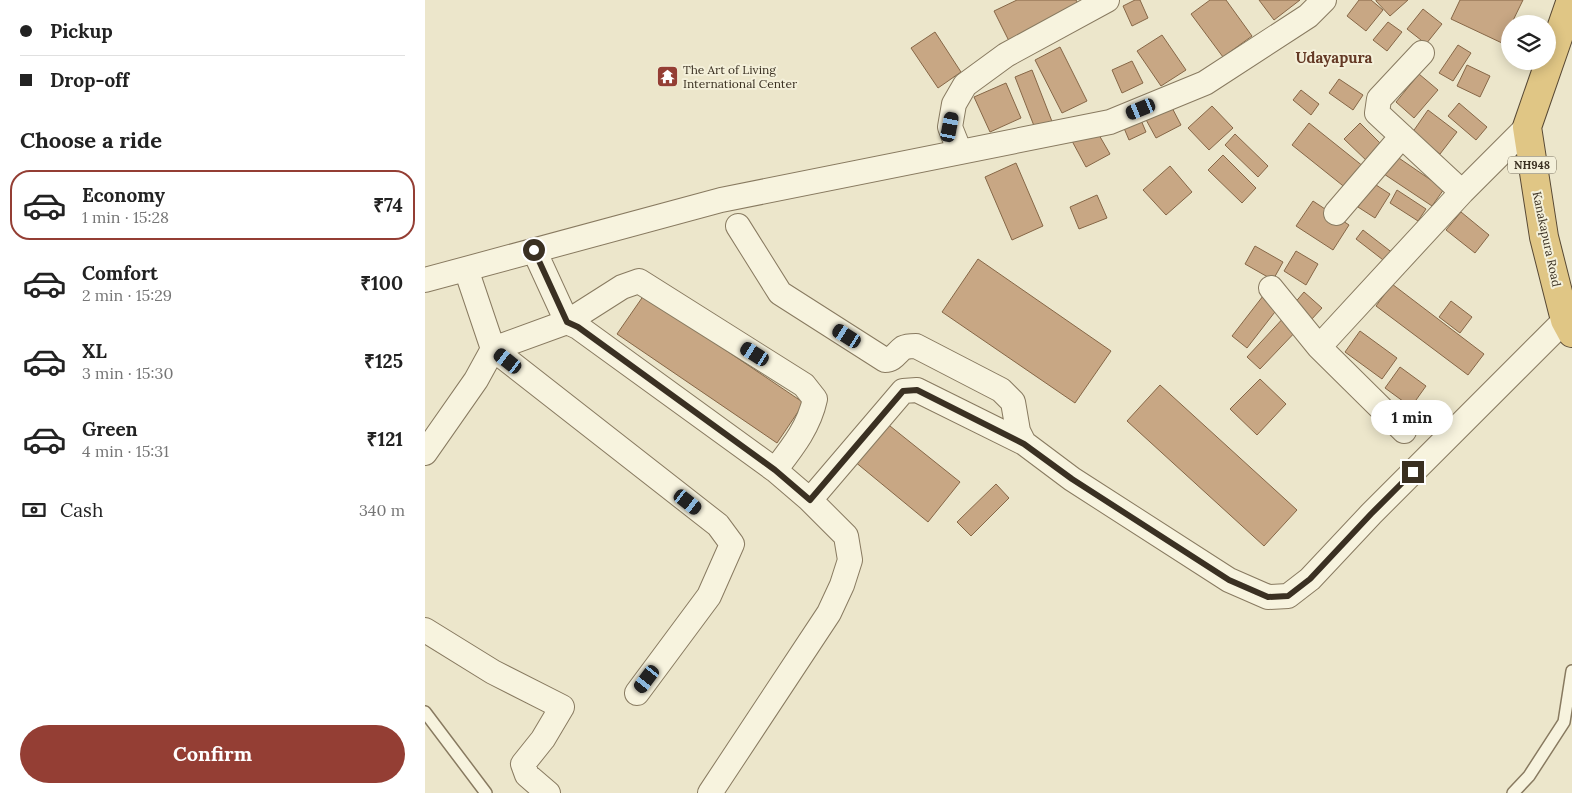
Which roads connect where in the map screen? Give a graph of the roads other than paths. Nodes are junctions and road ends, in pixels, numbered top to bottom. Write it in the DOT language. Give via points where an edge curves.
graph roads {
  1 [pos="1107,0"];
  2 [pos="1324,0"];
  3 [pos="1571,0"];
  4 [pos="1422,53"];
  5 [pos="1527,127"];
  6 [pos="1402,136"];
  7 [pos="960,152"];
  8 [pos="1463,192"];
  9 [pos="1336,213"];
  10 [pos="738,226"];
  11 [pos="534,250"];
  12 [pos="466,269"];
  13 [pos="425,280"];
  14 [pos="1271,288"];
  15 [pos="567,322"];
  16 [pos="1568,327"];
  17 [pos="1319,348"];
  18 [pos="493,349"];
  19 [pos="1404,431"];
  20 [pos="1024,444"];
  21 [pos="425,453"];
  22 [pos="775,470"];
  23 [pos="810,500"];
  24 [pos="425,630"];
  25 [pos="1572,671"];
  26 [pos="637,693"];
  27 [pos="425,712"];
  28 [pos="486,793"];
  29 [pos="548,793"];
  30 [pos="710,793"];
  31 [pos="1513,793"];
  1 -- 7 [label="street" via="1006,55 965,85 954,104 950,127"];
  2 -- 7 [label="street" via="1307,16 1205,83 1110,122"];
  3 -- 5 [label="highway, Kanakapura Road / NH948"];
  4 -- 6 [label="street" via="1379,99 1377,112"];
  5 -- 8 [label="street"];
  5 -- 16 [label="highway, Kanakapura Road / NH948" via="1543,236"];
  6 -- 8 [label="street"];
  6 -- 9 [label="street"];
  7 -- 11 [label="street" via="721,200"];
  8 -- 17 [label="street"];
  10 -- 20 [label="street" via="780,293 880,357 889,360 906,347 916,346 1001,390 1013,402 1018,431"];
  11 -- 12 [label="street"];
  11 -- 15 [label="street"];
  12 -- 13 [label="street"];
  12 -- 18 [label="street"];
  14 -- 17 [label="street"];
  15 -- 18 [label="street"];
  15 -- 22 [label="street"];
  15 -- 22 [label="street" via="622,287 639,281 804,385 815,399 813,410 798,440"];
  16 -- 20 [label="street" via="1371,514 1310,579 1288,596 1268,597 1229,580 1072,479"];
  17 -- 19 [label="street"];
  18 -- 21 [label="street" via="476,380"];
  18 -- 26 [label="street" via="718,525 732,544 709,596"];
  20 -- 23 [label="street" via="917,390 903,391"];
  22 -- 23 [label="street"];
  23 -- 30 [label="street" via="847,536 850,560 842,585 829,613"];
  24 -- 29 [label="street" via="493,672 562,708 523,764 527,775"];
  25 -- 31 [label="lane" via="1564,722 1529,776"];
  27 -- 28 [label="lane"];
}
